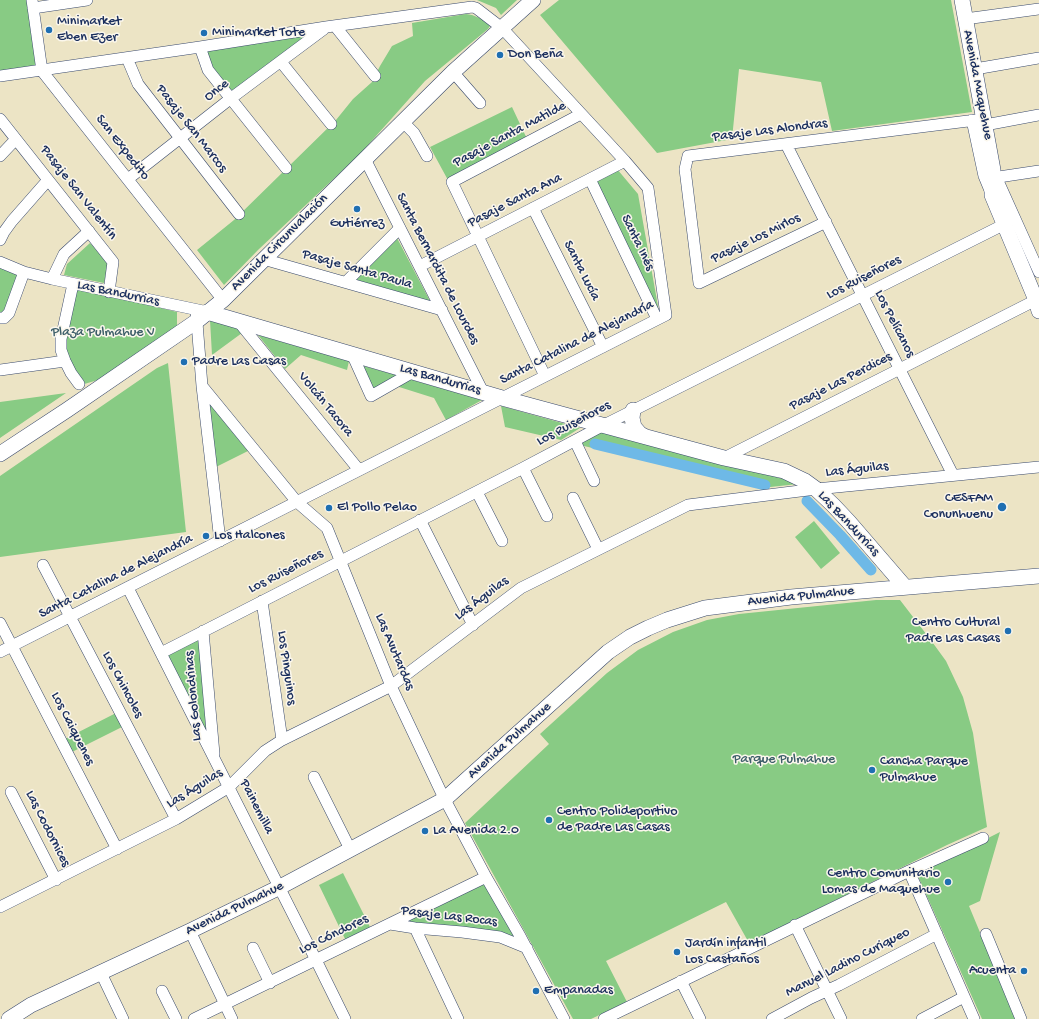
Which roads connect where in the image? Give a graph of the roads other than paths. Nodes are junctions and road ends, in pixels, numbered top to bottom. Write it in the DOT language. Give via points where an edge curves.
graph roads {
  1 [pos="87,0"];
  2 [pos="533,0"];
  3 [pos="962,0"];
  4 [pos="32,4"];
  5 [pos="1039,10"];
  6 [pos="965,19"];
  7 [pos="331,26"];
  8 [pos="502,28"];
  9 [pos="200,47"];
  10 [pos="127,58"];
  11 [pos="1039,58"];
  12 [pos="281,62"];
  13 [pos="975,69"];
  14 [pos="42,71"];
  15 [pos="453,72"];
  16 [pos="0,76"];
  17 [pos="375,76"];
  18 [pos="230,99"];
  19 [pos="480,103"];
  20 [pos="581,114"];
  21 [pos="1039,115"];
  22 [pos="0,118"];
  23 [pos="402,121"];
  24 [pos="980,121"];
  25 [pos="331,124"];
  26 [pos="180,138"];
  27 [pos="16,139"];
  28 [pos="786,144"];
  29 [pos="0,156"];
  30 [pos="427,156"];
  31 [pos="365,159"];
  32 [pos="624,161"];
  33 [pos="286,168"];
  34 [pos="1039,170"];
  35 [pos="994,175"];
  36 [pos="590,179"];
  37 [pos="48,180"];
  38 [pos="128,180"];
  39 [pos="992,195"];
  40 [pos="533,208"];
  41 [pos="239,214"];
  42 [pos="826,222"];
  43 [pos="1003,225"];
  44 [pos="400,228"];
  45 [pos="89,231"];
  46 [pos="478,236"];
  47 [pos="0,240"];
  48 [pos="264,259"];
  49 [pos="0,262"];
  50 [pos="420,266"];
  51 [pos="24,272"];
  52 [pos="1039,272"];
  53 [pos="52,279"];
  54 [pos="346,282"];
  55 [pos="699,283"];
  56 [pos="73,284"];
  57 [pos="109,292"];
  58 [pos="863,295"];
  59 [pos="223,300"];
  60 [pos="1038,306"];
  61 [pos="442,310"];
  62 [pos="200,314"];
  63 [pos="0,318"];
  64 [pos="657,319"];
  65 [pos="238,321"];
  66 [pos="603,347"];
  67 [pos="352,354"];
  68 [pos="65,360"];
  69 [pos="0,370"];
  70 [pos="900,370"];
  71 [pos="413,372"];
  72 [pos="546,376"];
  73 [pos="79,384"];
  74 [pos="202,386"];
  75 [pos="483,392"];
  76 [pos="502,398"];
  77 [pos="633,410"];
  78 [pos="604,425"];
  79 [pos="644,436"];
  80 [pos="575,441"];
  81 [pos="0,454"];
  82 [pos="724,458"];
  83 [pos="1039,467"];
  84 [pos="523,468"];
  85 [pos="359,470"];
  86 [pos="953,475"];
  87 [pos="594,481"];
  88 [pos="816,489"];
  89 [pos="476,492"];
  90 [pos="573,498"];
  91 [pos="297,502"];
  92 [pos="547,516"];
  93 [pos="420,520"];
  94 [pos="220,541"];
  95 [pos="502,541"];
  96 [pos="598,549"];
  97 [pos="340,562"];
  98 [pos="43,565"];
  99 [pos="1039,576"];
  100 [pos="905,587"];
  101 [pos="128,588"];
  102 [pos="262,601"];
  103 [pos="70,617"];
  104 [pos="0,623"];
  105 [pos="473,625"];
  106 [pos="203,631"];
  107 [pos="12,646"];
  108 [pos="0,652"];
  109 [pos="161,653"];
  110 [pos="391,686"];
  111 [pos="282,740"];
  112 [pos="215,759"];
  113 [pos="314,777"];
  114 [pos="229,787"];
  115 [pos="11,792"];
  116 [pos="445,799"];
  117 [pos="176,819"];
  118 [pos="983,838"];
  119 [pos="117,849"];
  120 [pos="350,849"];
  121 [pos="909,871"];
  122 [pos="486,877"];
  123 [pos="56,880"];
  124 [pos="280,887"];
  125 [pos="0,907"];
  126 [pos="390,924"];
  127 [pos="795,925"];
  128 [pos="415,928"];
  129 [pos="190,931"];
  130 [pos="937,934"];
  131 [pos="986,934"];
  132 [pos="253,948"];
  133 [pos="527,948"];
  134 [pos="316,960"];
  135 [pos="101,973"];
  136 [pos="681,982"];
  137 [pos="270,983"];
  138 [pos="162,990"];
  139 [pos="827,990"];
  140 [pos="964,997"];
  141 [pos="225,1005"];
  142 [pos="9,1019"];
  143 [pos="123,1019"];
  144 [pos="176,1019"];
  145 [pos="194,1019"];
  146 [pos="232,1019"];
  147 [pos="345,1019"];
  148 [pos="458,1019"];
  149 [pos="564,1019"];
  150 [pos="604,1019"];
  151 [pos="700,1019"];
  152 [pos="772,1019"];
  153 [pos="841,1019"];
  154 [pos="922,1019"];
  155 [pos="974,1019"];
  156 [pos="1021,1019"];
  1 -- 4 [label="street"];
  2 -- 8 [label="street, Avenida Circunvalación"];
  3 -- 6 [label="street, Avenida Maquehue"];
  4 -- 14 [label="street"];
  5 -- 6 [label="street"];
  6 -- 13 [label="street, Avenida Maquehue"];
  7 -- 8 [label="street, Santa Catalina de Alejandría" via="472,7"];
  7 -- 9 [label="street, Santa Catalina de Alejandría"];
  7 -- 12 [label="street, Once"];
  7 -- 17 [label="street"];
  8 -- 15 [label="street, Avenida Circunvalación"];
  8 -- 20 [label="street, Santa Catalina de Alejandría"];
  9 -- 10 [label="street, Santa Catalina de Alejandría"];
  9 -- 18 [label="street" via="208,70"];
  10 -- 14 [label="street, Santa Catalina de Alejandría"];
  10 -- 26 [label="street, Pasaje San Marcos" via="138,84"];
  11 -- 13 [label="street"];
  12 -- 18 [label="street, Once"];
  12 -- 25 [label="street"];
  13 -- 24 [label="street, Avenida Maquehue"];
  14 -- 16 [label="street, Santa Catalina de Alejandría"];
  14 -- 38 [label="street, San Expedito"];
  15 -- 19 [label="street"];
  15 -- 23 [label="street, Avenida Circunvalación"];
  18 -- 26 [label="street, Once"];
  18 -- 33 [label="street"];
  20 -- 32 [label="street, Santa Catalina de Alejandría"];
  20 -- 46 [label="street, Pasaje Santa Matilde" via="452,182"];
  21 -- 24 [label="street, Pasaje Las Alondras"];
  22 -- 27 [label="street, Pasaje San Valentín"];
  23 -- 30 [label="street" via="414,133"];
  23 -- 31 [label="street, Avenida Circunvalación"];
  24 -- 28 [label="street, Pasaje Las Alondras"];
  24 -- 35 [label="street, Avenida Maquehue"];
  24 -- 39 [label="street, Avenida Maquehue" via="984,176"];
  26 -- 38 [label="street, Once"];
  26 -- 41 [label="street, Pasaje San Marcos"];
  27 -- 29 [label="street"];
  27 -- 37 [label="street, Pasaje San Valentín"];
  28 -- 42 [label="street, Los Pelícanos"];
  28 -- 55 [label="street, Pasaje Las Alondras" via="688,156 685,169"];
  31 -- 44 [label="street, Santa Bernardita de Lourdes"];
  31 -- 48 [label="street, Avenida Circunvalación"];
  32 -- 36 [label="street, Pasaje Santa Ana"];
  32 -- 64 [label="street, Santa Catalina de Alejandría" via="648,188 666,315"];
  34 -- 35 [label="street"];
  35 -- 39 [label="street, Avenida Maquehue"];
  35 -- 52 [label="street, Avenida Maquehue"];
  36 -- 40 [label="street, Pasaje Santa Ana"];
  36 -- 64 [label="street, Santa Inés"];
  37 -- 45 [label="street, Pasaje San Valentín"];
  37 -- 47 [label="street" via="12,221"];
  38 -- 59 [label="street, San Expedito"];
  39 -- 43 [label="street, Avenida Maquehue"];
  40 -- 46 [label="street, Pasaje Santa Ana"];
  40 -- 66 [label="street, Santa Lucía"];
  42 -- 55 [label="street, Pasaje Los Mirlos"];
  42 -- 58 [label="street, Los Pelícanos"];
  43 -- 58 [label="street, Los Ruiseñores"];
  43 -- 60 [label="street, Avenida Maquehue"];
  44 -- 50 [label="street, Santa Bernardita de Lourdes"];
  44 -- 54 [label="street"];
  45 -- 53 [label="street" via="64,254"];
  45 -- 57 [label="street, Pasaje San Valentín" via="113,262"];
  46 -- 50 [label="street, Pasaje Santa Ana"];
  46 -- 72 [label="street"];
  48 -- 54 [label="street, Pasaje Santa Paula"];
  48 -- 59 [label="street, Avenida Circunvalación"];
  49 -- 51 [label="street, Las Bandurrias"];
  50 -- 61 [label="street, Santa Bernardita de Lourdes"];
  51 -- 53 [label="street, Las Bandurrias"];
  51 -- 63 [label="street" via="9,312 4,318"];
  53 -- 56 [label="street, Las Bandurrias"];
  54 -- 61 [label="street, Pasaje Santa Paula"];
  56 -- 57 [label="street, Las Bandurrias"];
  56 -- 68 [label="street" via="60,339"];
  57 -- 62 [label="street, Las Bandurrias"];
  58 -- 70 [label="street, Los Pelícanos"];
  58 -- 77 [label="street, Los Ruiseñores"];
  59 -- 62 [label="street, Avenida Circunvalación"];
  59 -- 65 [label="street"];
  60 -- 70 [label="street, Pasaje Las Perdices"];
  61 -- 75 [label="street, Santa Bernardita de Lourdes"];
  62 -- 65 [label="street, Las Bandurrias"];
  62 -- 74 [label="street"];
  62 -- 81 [label="street, Avenida Circunvalación" via="67,410"];
  64 -- 66 [label="street, Santa Catalina de Alejandría"];
  65 -- 67 [label="street, Las Bandurrias"];
  65 -- 85 [label="street, Volcán Tacora"];
  66 -- 72 [label="street, Santa Catalina de Alejandría"];
  67 -- 71 [label="street, Las Bandurrias"];
  67 -- 71 [label="street" via="371,396"];
  68 -- 69 [label="street"];
  68 -- 73 [label="street"];
  70 -- 82 [label="street, Pasaje Las Perdices"];
  70 -- 86 [label="street, Los Pelícanos"];
  71 -- 75 [label="street, Las Bandurrias"];
  72 -- 76 [label="street, Santa Catalina de Alejandría"];
  74 -- 91 [label="street, Las Avutardas"];
  74 -- 94 [label="street"];
  75 -- 76 [label="street, Las Bandurrias"];
  76 -- 78 [label="street, Las Bandurrias"];
  76 -- 85 [label="street, Santa Catalina de Alejandría"];
  77 -- 78 [label="street, Los Ruiseñores"];
  77 -- 79 [label="street" via="634,427"];
  78 -- 79 [label="street, Las Bandurrias"];
  78 -- 80 [label="street, Los Ruiseñores"];
  79 -- 82 [label="street, Las Bandurrias"];
  80 -- 84 [label="street, Los Ruiseñores"];
  80 -- 87 [label="street"];
  82 -- 88 [label="street, Las Bandurrias" via="784,471"];
  83 -- 86 [label="street, Las Águilas"];
  84 -- 89 [label="street, Los Ruiseñores"];
  84 -- 92 [label="street"];
  85 -- 91 [label="street, Santa Catalina de Alejandría"];
  86 -- 88 [label="street, Las Águilas"];
  88 -- 96 [label="street, Las Águilas" via="688,505"];
  88 -- 100 [label="street, Las Bandurrias" via="849,522"];
  89 -- 93 [label="street, Los Ruiseñores"];
  89 -- 95 [label="street"];
  90 -- 96 [label="street"];
  91 -- 94 [label="street, Santa Catalina de Alejandría"];
  91 -- 97 [label="street, Las Avutardas" via="326,528"];
  93 -- 97 [label="street, Los Ruiseñores"];
  93 -- 105 [label="street"];
  94 -- 101 [label="street, Santa Catalina de Alejandría"];
  96 -- 105 [label="street, Las Águilas" via="521,588"];
  97 -- 102 [label="street, Los Ruiseñores"];
  97 -- 110 [label="street, Las Avutardas"];
  98 -- 103 [label="street, Los Chincoles"];
  99 -- 100 [label="street, Avenida Pulmahue"];
  100 -- 116 [label="street, Avenida Pulmahue" via="705,608 643,630 608,652"];
  101 -- 103 [label="street, Santa Catalina de Alejandría"];
  101 -- 109 [label="street, Painemilla"];
  102 -- 106 [label="street, Los Ruiseñores"];
  102 -- 111 [label="street, Los Pinguinos"];
  103 -- 107 [label="street, Santa Catalina de Alejandría"];
  103 -- 117 [label="street, Los Chincoles"];
  104 -- 107 [label="street, Los Caiquenes"];
  105 -- 110 [label="street, Las Águilas"];
  106 -- 109 [label="street, Los Ruiseñores"];
  106 -- 112 [label="street, Las Golondrinas"];
  107 -- 108 [label="street, Santa Catalina de Alejandría"];
  107 -- 119 [label="street, Los Caiquenes"];
  109 -- 112 [label="street, Painemilla"];
  110 -- 111 [label="street, Las Águilas"];
  110 -- 116 [label="street, Las Avutardas"];
  111 -- 114 [label="street, Las Águilas" via="265,751"];
  112 -- 114 [label="street, Painemilla"];
  113 -- 120 [label="street"];
  114 -- 117 [label="street, Las Águilas"];
  114 -- 124 [label="street, Painemilla"];
  115 -- 123 [label="street, Las Codornices"];
  116 -- 120 [label="street, Avenida Pulmahue"];
  116 -- 122 [label="street, Las Avutardas"];
  117 -- 119 [label="street, Las Águilas"];
  118 -- 121 [label="street"];
  119 -- 123 [label="street, Las Águilas"];
  120 -- 124 [label="street, Avenida Pulmahue"];
  121 -- 127 [label="street"];
  121 -- 130 [label="street"];
  122 -- 126 [label="street, Los Cóndores"];
  122 -- 133 [label="street, Las Avutardas"];
  123 -- 125 [label="street, Las Águilas"];
  124 -- 129 [label="street, Avenida Pulmahue"];
  124 -- 134 [label="street, Painemilla"];
  126 -- 128 [label="street, Pasaje Las Rocas"];
  126 -- 134 [label="street, Los Cóndores"];
  127 -- 136 [label="street"];
  127 -- 139 [label="street"];
  128 -- 133 [label="street, Pasaje Las Rocas" via="500,937"];
  128 -- 148 [label="street"];
  129 -- 135 [label="street, Avenida Pulmahue"];
  129 -- 141 [label="street"];
  130 -- 139 [label="street, Manuel Ladino Curiqueo"];
  130 -- 140 [label="street"];
  131 -- 156 [label="street"];
  132 -- 137 [label="street"];
  133 -- 149 [label="street, Las Avutardas"];
  134 -- 137 [label="street, Los Cóndores"];
  134 -- 147 [label="street, Painemilla"];
  135 -- 142 [label="street, Avenida Pulmahue" via="31,1005"];
  135 -- 143 [label="street"];
  136 -- 150 [label="street"];
  136 -- 151 [label="street"];
  137 -- 141 [label="street, Los Cóndores"];
  138 -- 144 [label="street"];
  139 -- 152 [label="street, Manuel Ladino Curiqueo"];
  139 -- 153 [label="street"];
  140 -- 154 [label="street"];
  140 -- 155 [label="street"];
  141 -- 145 [label="street, Los Cóndores"];
  141 -- 146 [label="street"];
}
